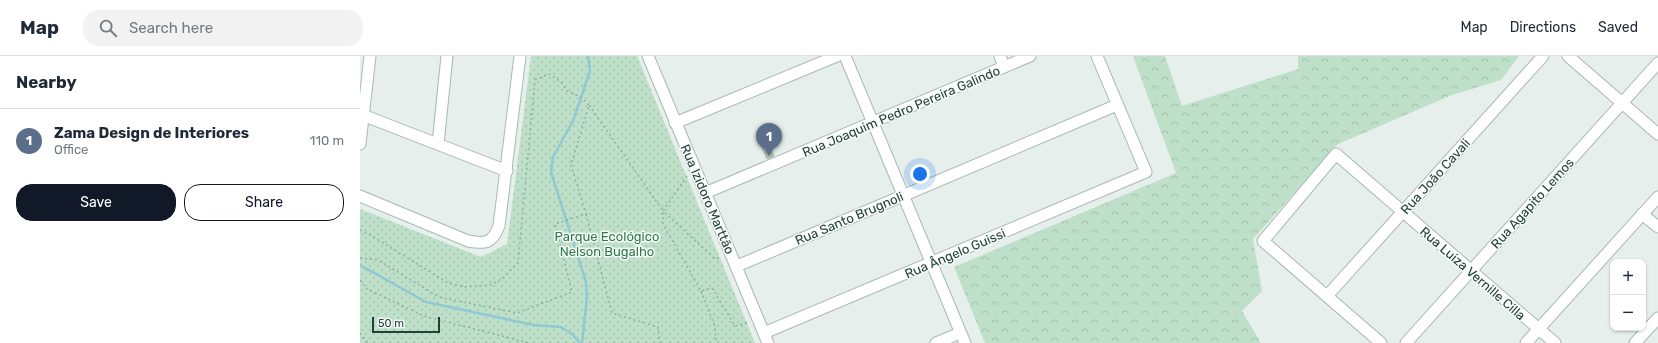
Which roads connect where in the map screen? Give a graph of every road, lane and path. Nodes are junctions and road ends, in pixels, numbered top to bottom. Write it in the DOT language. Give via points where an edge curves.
graph roads {
  1 [pos="370,56"];
  2 [pos="447,56"];
  3 [pos="520,56"];
  4 [pos="648,56"];
  5 [pos="837,56"];
  6 [pos="845,56"];
  7 [pos="1000,56"];
  8 [pos="1030,56"];
  9 [pos="1097,56"];
  10 [pos="1543,56"];
  11 [pos="1568,56"];
  12 [pos="1658,63"];
  13 [pos="1004,67"];
  14 [pos="1622,104"];
  15 [pos="1117,105"];
  16 [pos="362,115"];
  17 [pos="873,122"];
  18 [pos="675,123"];
  19 [pos="1658,134"];
  20 [pos="360,144"];
  21 [pos="438,144"];
  22 [pos="694,166"];
  23 [pos="507,171"];
  24 [pos="705,193"];
  25 [pos="903,195"];
  26 [pos="360,196"];
  27 [pos="1658,197"];
  28 [pos="662,211"];
  29 [pos="1402,212"];
  30 [pos="586,214"];
  31 [pos="1642,214"];
  32 [pos="1658,227"];
  33 [pos="732,254"];
  34 [pos="360,258"];
  35 [pos="932,264"];
  36 [pos="737,266"];
  37 [pos="1471,272"];
  38 [pos="360,280"];
  39 [pos="701,291"];
  40 [pos="1327,296"];
  41 [pos="1658,318"];
  42 [pos="759,320"];
  43 [pos="1538,329"];
  44 [pos="360,333"];
  45 [pos="766,338"];
  46 [pos="963,338"];
  47 [pos="368,343"];
  48 [pos="529,343"];
  49 [pos="660,343"];
  50 [pos="716,343"];
  51 [pos="936,343"];
  52 [pos="1381,343"];
  53 [pos="1406,343"];
  54 [pos="1526,343"];
  55 [pos="1556,343"];
  56 [pos="1635,343"];
  1 -- 16 [label="street"];
  2 -- 21 [label="street"];
  3 -- 23 [label="street"];
  4 -- 18 [label="street, Rua Izidoro Marttão"];
  5 -- 18 [label="street"];
  6 -- 17 [label="street"];
  7 -- 13 [label="street"];
  8 -- 13 [label="street, Rua Joaquim Pedro Pereira Galindo"];
  9 -- 15 [label="street"];
  10 -- 29 [label="street, Rua João Cavali"];
  11 -- 14 [label="street"];
  12 -- 14 [label="street, Rua Agapito Lemos"];
  13 -- 17 [label="street, Rua Joaquim Pedro Pereira Galindo"];
  14 -- 19 [label="street"];
  14 -- 37 [label="street, Rua Agapito Lemos"];
  15 -- 25 [label="street, Rua Santo Brugnoli"];
  15 -- 35 [label="street, Rua Ângelo Guissi" via="1146,172"];
  16 -- 20 [label="street"];
  16 -- 21 [label="street"];
  17 -- 24 [label="street, Rua Joaquim Pedro Pereira Galindo"];
  17 -- 25 [label="street"];
  18 -- 22 [label="street, Rua Izidoro Marttão"];
  21 -- 23 [label="street"];
  22 -- 24 [label="street, Rua Izidoro Marttão"];
  22 -- 28 [label="path"];
  23 -- 26 [label="street" via="499,226 495,237 486,242 468,242"];
  24 -- 33 [label="street, Rua Izidoro Marttão"];
  25 -- 35 [label="street"];
  25 -- 36 [label="street, Rua Santo Brugnoli"];
  27 -- 31 [label="street"];
  28 -- 30 [label="path" via="589,105 571,165"];
  28 -- 33 [label="path" via="715,259"];
  28 -- 39 [label="path" via="663,224"];
  29 -- 37 [label="street, Rua Luiza Vernille Cilla"];
  29 -- 40 [label="street, Rua João Cavali"];
  29 -- 40 [label="street, Rua Luiza Vernille Cilla" via="1336,154 1263,241"];
  30 -- 34 [label="path" via="555,224 572,292 517,313 439,297 378,260"];
  30 -- 49 [label="path" via="612,313 658,327"];
  31 -- 32 [label="street"];
  31 -- 43 [label="street"];
  33 -- 36 [label="street, Rua Izidoro Marttão"];
  35 -- 45 [label="street, Rua Ângelo Guissi"];
  35 -- 46 [label="street"];
  36 -- 42 [label="street, Rua Izidoro Marttão"];
  37 -- 43 [label="street, Rua Luiza Vernille Cilla"];
  37 -- 53 [label="street, Rua Agapito Lemos"];
  38 -- 48 [label="path" via="367,289 424,316"];
  39 -- 42 [label="path" via="712,288 736,326"];
  39 -- 50 [label="path" via="715,326"];
  40 -- 52 [label="street"];
  41 -- 56 [label="street"];
  42 -- 45 [label="street, Rua Izidoro Marttão"];
  43 -- 54 [label="street"];
  43 -- 55 [label="street, Rua Luiza Vernille Cilla"];
  44 -- 47 [label="path"];
  46 -- 51 [label="street"];
}
